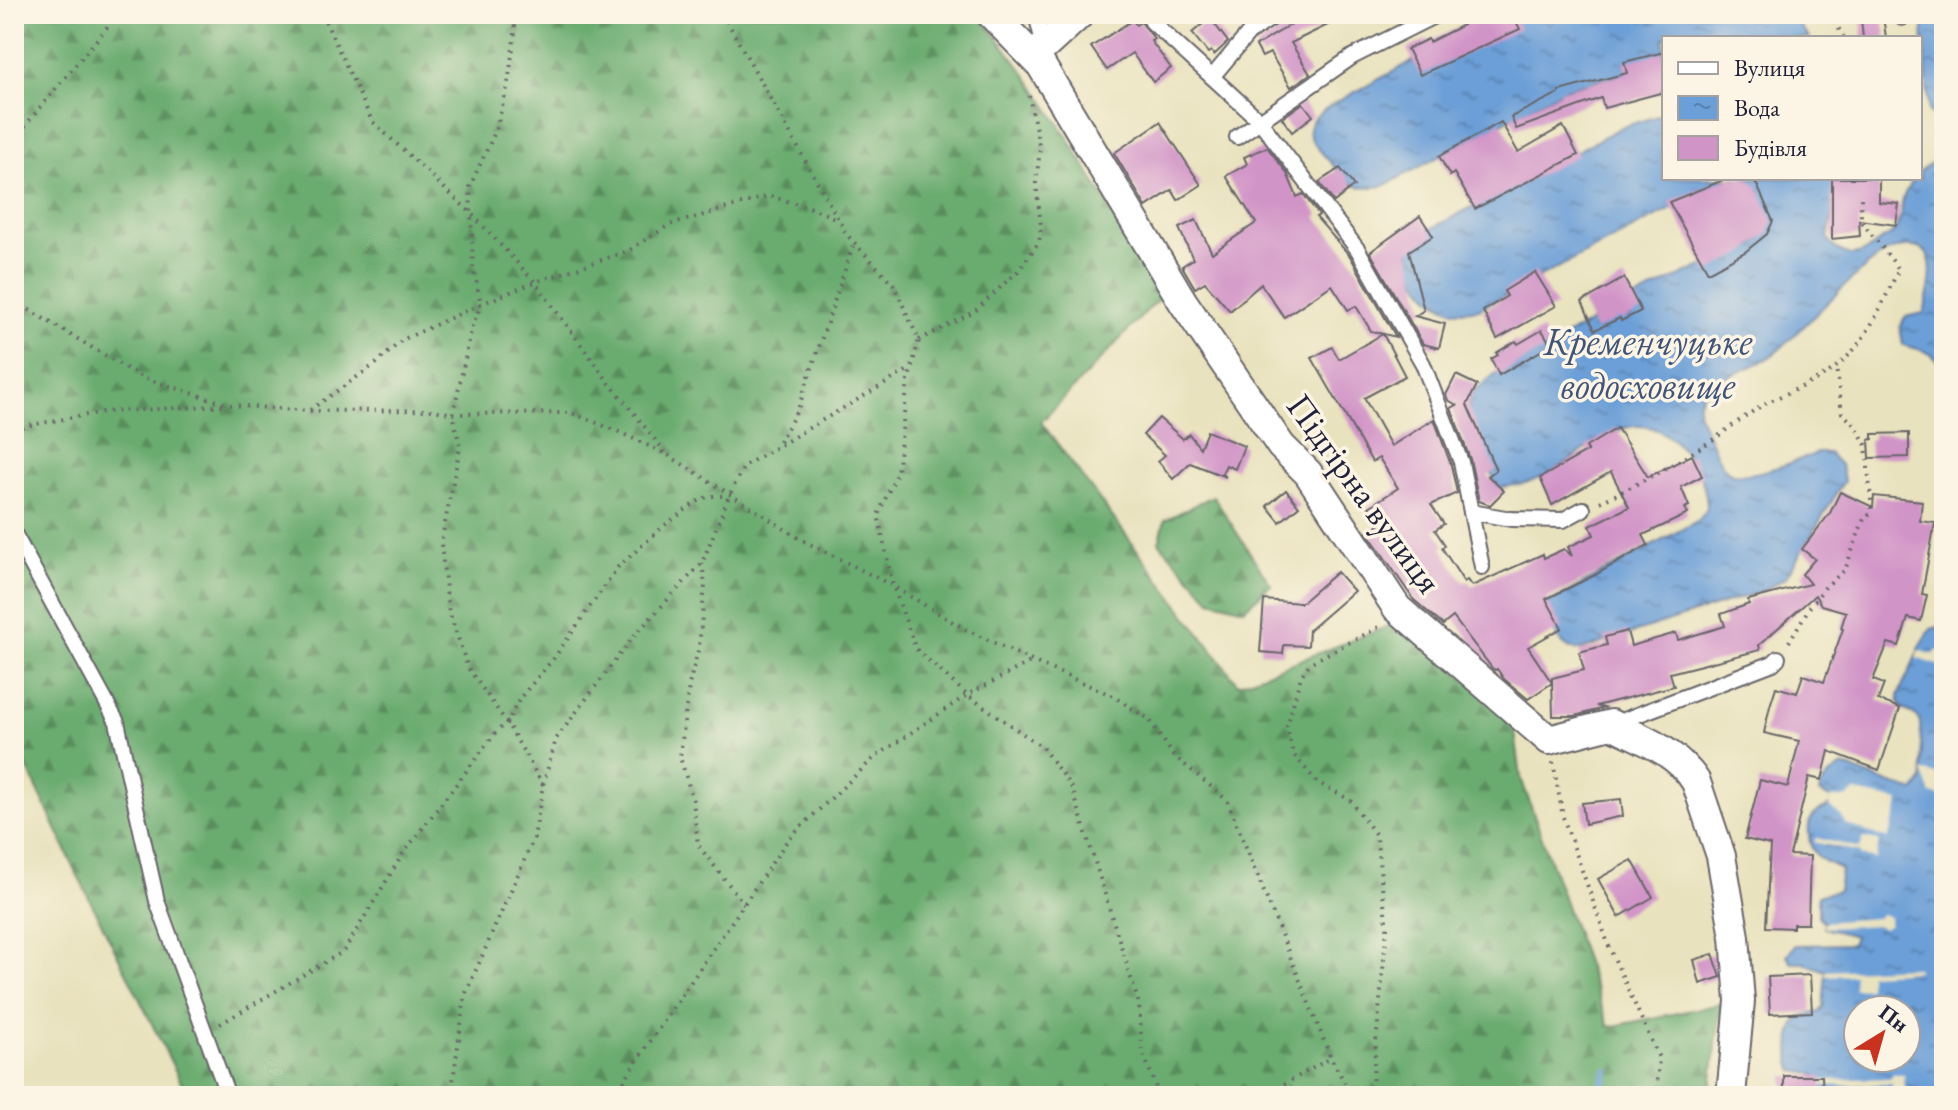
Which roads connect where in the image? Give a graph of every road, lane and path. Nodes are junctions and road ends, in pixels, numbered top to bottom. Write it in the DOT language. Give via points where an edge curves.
graph roads {
  1 [pos="118,14"];
  2 [pos="322,14"];
  3 [pos="515,14"];
  4 [pos="723,14"];
  5 [pos="991,14"];
  6 [pos="1036,14"];
  7 [pos="1080,14"];
  8 [pos="1148,14"];
  9 [pos="1278,14"];
  10 [pos="1438,14"];
  11 [pos="1838,14"];
  12 [pos="1843,36"];
  13 [pos="1040,56"];
  14 [pos="1212,77"];
  15 [pos="1259,120"];
  16 [pos="1237,137"];
  17 [pos="14,139"];
  18 [pos="1861,198"];
  19 [pos="470,212"];
  20 [pos="838,219"];
  21 [pos="854,243"];
  22 [pos="535,282"];
  23 [pos="14,304"];
  24 [pos="481,304"];
  25 [pos="919,340"];
  26 [pos="1836,367"];
  27 [pos="911,369"];
  28 [pos="230,405"];
  29 [pos="309,411"];
  30 [pos="453,414"];
  31 [pos="14,428"];
  32 [pos="778,445"];
  33 [pos="668,455"];
  34 [pos="729,496"];
  35 [pos="1583,509"];
  36 [pos="1471,512"];
  37 [pos="14,533"];
  38 [pos="702,563"];
  39 [pos="1482,567"];
  40 [pos="893,586"];
  41 [pos="1397,608"];
  42 [pos="1778,658"];
  43 [pos="1032,661"];
  44 [pos="967,695"];
  45 [pos="507,723"];
  46 [pos="1611,724"];
  47 [pos="1549,740"];
  48 [pos="543,785"];
  49 [pos="744,904"];
  50 [pos="204,1033"];
  51 [pos="1331,1058"];
  52 [pos="228,1096"];
  53 [pos="451,1096"];
  54 [pos="616,1096"];
  55 [pos="1159,1096"];
  56 [pos="1263,1096"];
  57 [pos="1352,1096"];
  58 [pos="1371,1096"];
  59 [pos="1656,1096"];
  60 [pos="1731,1096"];
  1 -- 17 [label="path"];
  2 -- 19 [label="path" via="372,121"];
  3 -- 19 [label="path" via="508,84 496,130 470,186"];
  4 -- 20 [label="path"];
  5 -- 13 [label="street, Підгірна вулиця"];
  6 -- 13 [label="lane"];
  7 -- 13 [label="street"];
  8 -- 14 [label="lane"];
  9 -- 14 [label="lane" via="1249,33"];
  10 -- 15 [label="lane" via="1352,57"];
  11 -- 12 [label="path" via="1835,22"];
  13 -- 25 [label="path" via="1027,88 1040,150 1039,242 1018,271 974,312"];
  13 -- 41 [label="street, Підгірна вулиця" via="1183,302 1281,446 1308,473"];
  14 -- 15 [label="lane"];
  15 -- 16 [label="lane"];
  15 -- 36 [label="lane" via="1358,250 1423,364 1461,462"];
  18 -- 26 [label="path" via="1861,221 1899,266 1865,336"];
  19 -- 22 [label="path"];
  19 -- 24 [label="path"];
  20 -- 21 [label="path"];
  20 -- 22 [label="path" via="769,196 669,225 628,251"];
  21 -- 25 [label="path" via="893,284"];
  21 -- 32 [label="path" via="798,409"];
  22 -- 24 [label="path"];
  22 -- 33 [label="path"];
  23 -- 28 [label="path" via="141,377"];
  24 -- 29 [label="path" via="402,340"];
  24 -- 30 [label="path"];
  25 -- 27 [label="path"];
  26 -- 35 [label="path" via="1767,403 1630,489"];
  26 -- 42 [label="path" via="1842,413 1866,445 1872,511 1863,521 1845,570 1809,608"];
  27 -- 32 [label="path"];
  27 -- 40 [label="path" via="897,473 878,515"];
  28 -- 29 [label="path"];
  28 -- 31 [label="path" via="103,412"];
  29 -- 30 [label="path"];
  30 -- 33 [label="path" via="572,413"];
  30 -- 45 [label="path" via="460,447 441,543 448,608 468,668"];
  32 -- 34 [label="path" via="744,466"];
  33 -- 34 [label="path"];
  34 -- 38 [label="path"];
  34 -- 40 [label="path"];
  34 -- 45 [label="path" via="709,496 695,503 618,567"];
  35 -- 36 [label="lane" via="1563,520"];
  36 -- 39 [label="lane"];
  37 -- 50 [label="lane" via="117,722 157,901"];
  38 -- 48 [label="path" via="632,638 556,739"];
  38 -- 49 [label="path" via="699,647 680,757 693,800 698,845"];
  40 -- 43 [label="path"];
  40 -- 44 [label="path" via="916,649"];
  41 -- 47 [label="street, Підгірна вулиця"];
  41 -- 58 [label="path" via="1385,624 1310,663 1287,726 1293,754 1317,782 1350,800 1376,835 1387,928"];
  42 -- 46 [label="lane"];
  43 -- 44 [label="path"];
  43 -- 51 [label="path" via="1111,695 1149,719 1173,755 1227,800"];
  44 -- 49 [label="path" via="874,758 789,838"];
  44 -- 55 [label="path" via="1042,747 1072,788 1139,1004 1142,1050"];
  45 -- 48 [label="path"];
  45 -- 50 [label="path" via="402,855 344,951"];
  46 -- 47 [label="street"];
  46 -- 60 [label="street" via="1662,749 1690,772 1721,856 1740,1001"];
  47 -- 59 [label="path" via="1563,817 1610,949 1659,1058"];
  48 -- 53 [label="path" via="534,838 465,995"];
  49 -- 54 [label="path"];
  50 -- 52 [label="lane"];
  51 -- 56 [label="path"];
  51 -- 57 [label="path"];
}
